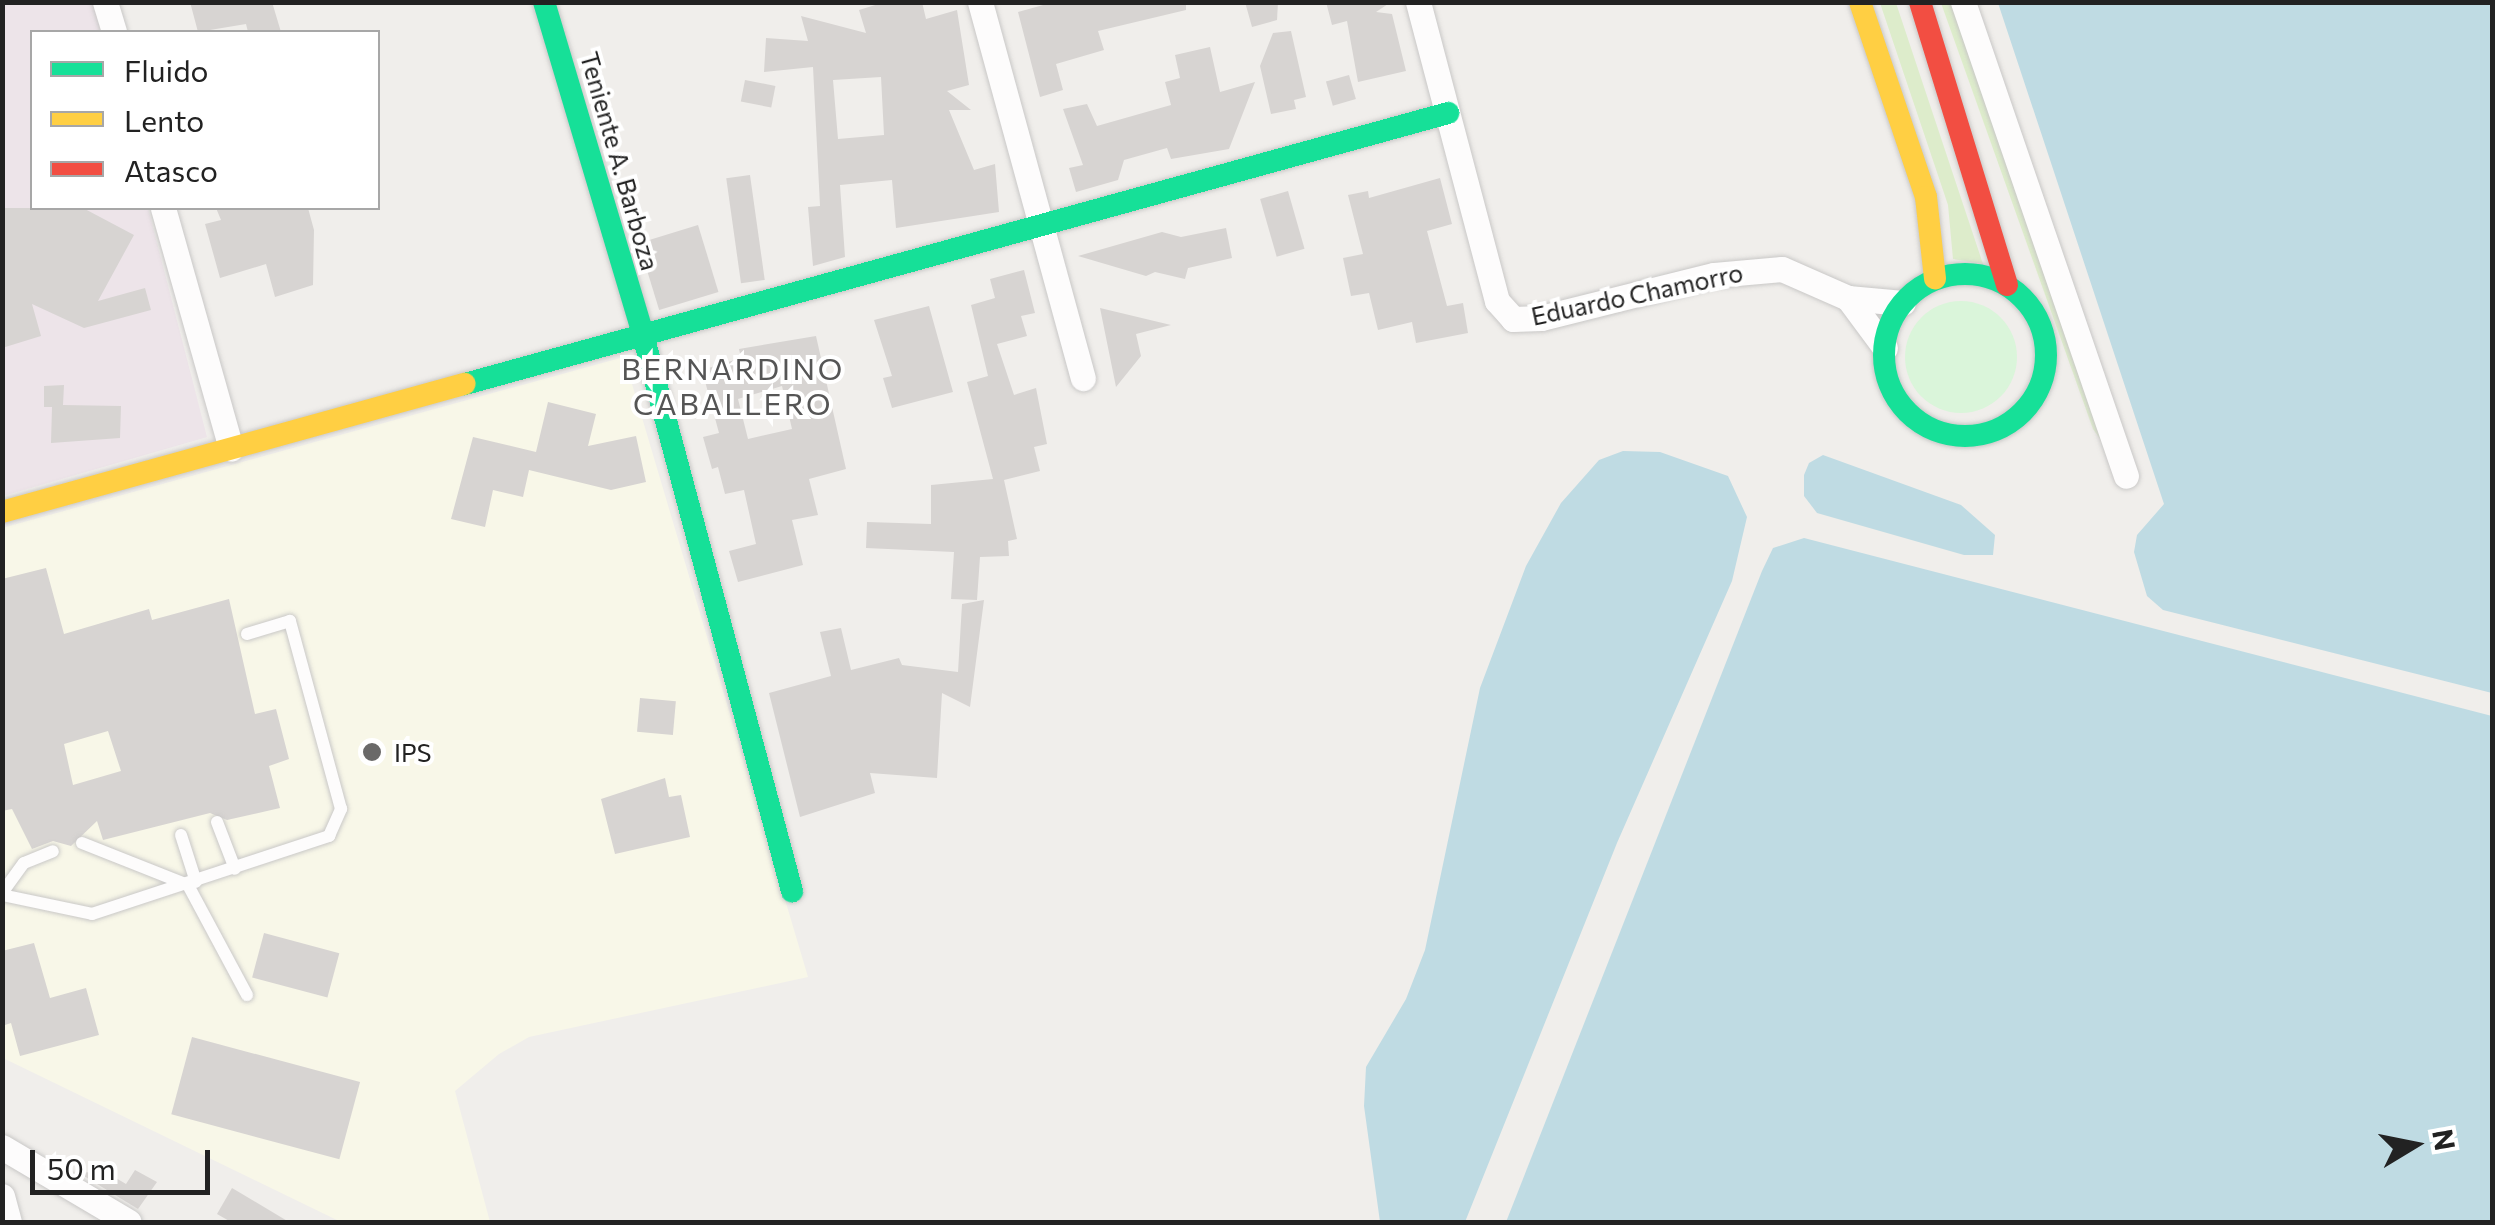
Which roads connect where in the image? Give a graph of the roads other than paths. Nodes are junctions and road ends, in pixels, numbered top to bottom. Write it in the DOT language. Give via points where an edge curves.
graph roads {
  1 [pos="106,2"];
  2 [pos="544,2"];
  3 [pos="980,2"];
  4 [pos="1418,2"];
  5 [pos="1860,2"];
  6 [pos="1920,2"];
  7 [pos="1963,2"];
  8 [pos="113,30"];
  9 [pos="1448,113"];
  10 [pos="164,210"];
  11 [pos="1042,225"];
  12 [pos="1935,278"];
  13 [pos="2006,286"];
  14 [pos="1848,298"];
  15 [pos="1902,303"];
  16 [pos="642,335"];
  17 [pos="1885,348"];
  18 [pos="1083,378"];
  19 [pos="232,448"];
  20 [pos="2126,476"];
  21 [pos="2,512"];
  22 [pos="248,634"];
  23 [pos="216,822"];
  24 [pos="181,835"];
  25 [pos="82,842"];
  26 [pos="53,851"];
  27 [pos="235,869"];
  28 [pos="192,884"];
  29 [pos="792,891"];
  30 [pos="2,894"];
  31 [pos="247,994"];
  32 [pos="2,1146"];
  33 [pos="2,1196"];
  34 [pos="9,1222"];
  35 [pos="129,1222"];
  1 -- 8 [label="street"];
  2 -- 16 [label="street, Teniente A. Barboza"];
  3 -- 11 [label="street"];
  4 -- 9 [label="street, Eduardo Chamorro"];
  5 -- 12 [label="street" via="1926,197"];
  6 -- 13 [label="street"];
  7 -- 20 [label="street"];
  9 -- 11 [label="street"];
  9 -- 14 [label="street, Eduardo Chamorro" via="1497,301 1513,319 1754,269 1810,276"];
  10 -- 19 [label="street"];
  11 -- 16 [label="street"];
  11 -- 18 [label="street"];
  12 -- 13 [label="street" via="1966,274"];
  12 -- 15 [label="street"];
  13 -- 17 [label="street" via="2029,306 2043,333 2046,363 2037,392 2019,416 1993,432 1964,438 1908,414 1891,389"];
  14 -- 15 [label="street, Eduardo Chamorro"];
  14 -- 17 [label="street, Eduardo Chamorro"];
  15 -- 17 [label="street"];
  16 -- 19 [label="street"];
  16 -- 29 [label="street, Teniente A. Barboza"];
  19 -- 21 [label="street"];
  22 -- 27 [label="lane" via="290,622 341,809 329,836"];
  23 -- 27 [label="lane"];
  24 -- 28 [label="lane"];
  25 -- 28 [label="lane"];
  26 -- 30 [label="lane" via="24,862"];
  27 -- 28 [label="lane"];
  28 -- 30 [label="lane" via="74,916"];
  28 -- 31 [label="lane"];
  32 -- 35 [label="street"];
  33 -- 34 [label="street"];
}
